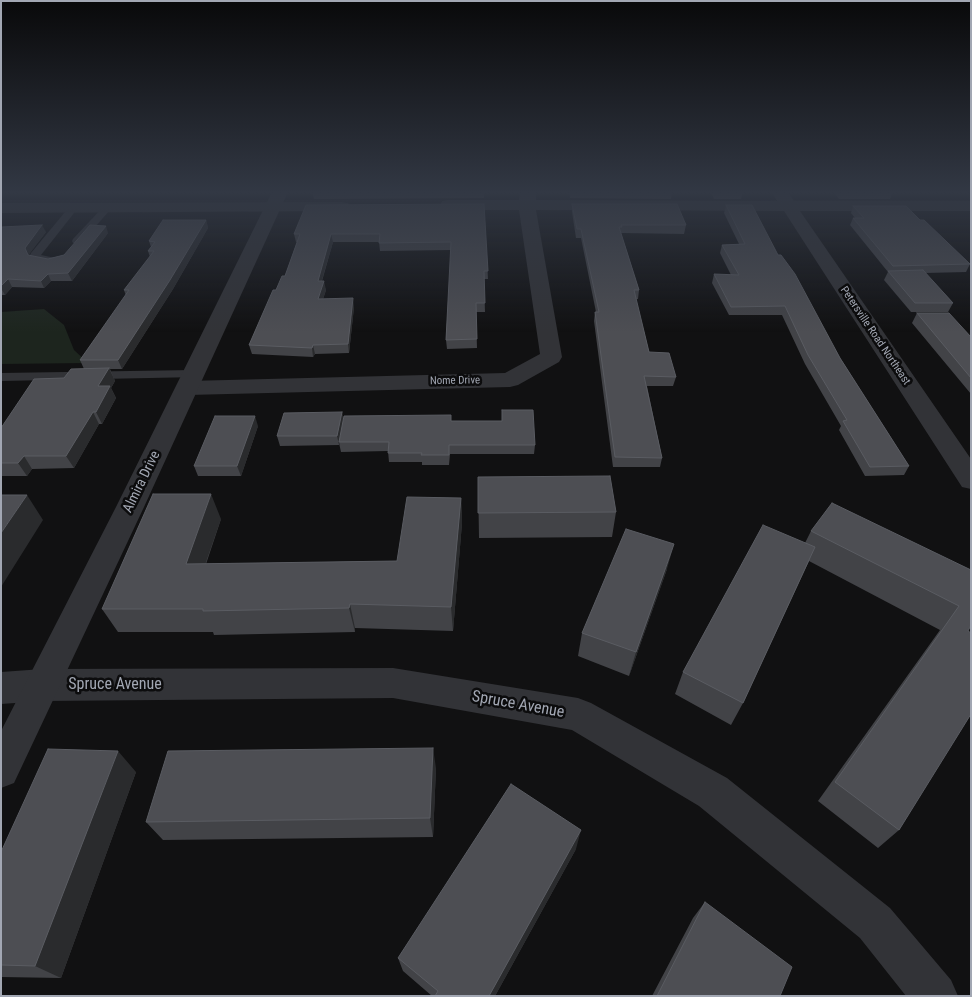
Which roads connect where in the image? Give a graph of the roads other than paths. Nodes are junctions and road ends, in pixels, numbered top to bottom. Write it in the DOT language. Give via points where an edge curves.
graph roads {
  1 [pos="48,239"];
  2 [pos="80,239"];
  3 [pos="258,239"];
  4 [pos="533,239"];
  5 [pos="811,239"];
  6 [pos="1,377"];
  7 [pos="191,381"];
  8 [pos="971,480"];
  9 [pos="42,685"];
  10 [pos="1,688"];
  11 [pos="1,770"];
  12 [pos="935,996"];
  1 -- 2 [label="lane" via="35,255 36,259 52,262 62,258"];
  3 -- 7 [label="street, Almira Drive"];
  4 -- 7 [label="street, Nome Drive" via="550,357 510,380"];
  5 -- 8 [label="street, Petersville Road Northeast"];
  6 -- 7 [label="lane"];
  7 -- 9 [label="street, Almira Drive"];
  9 -- 10 [label="street, Spruce Avenue"];
  9 -- 11 [label="street, Almira Drive"];
  9 -- 12 [label="street, Spruce Avenue" via="393,683 578,715 714,792 874,923"];
}
